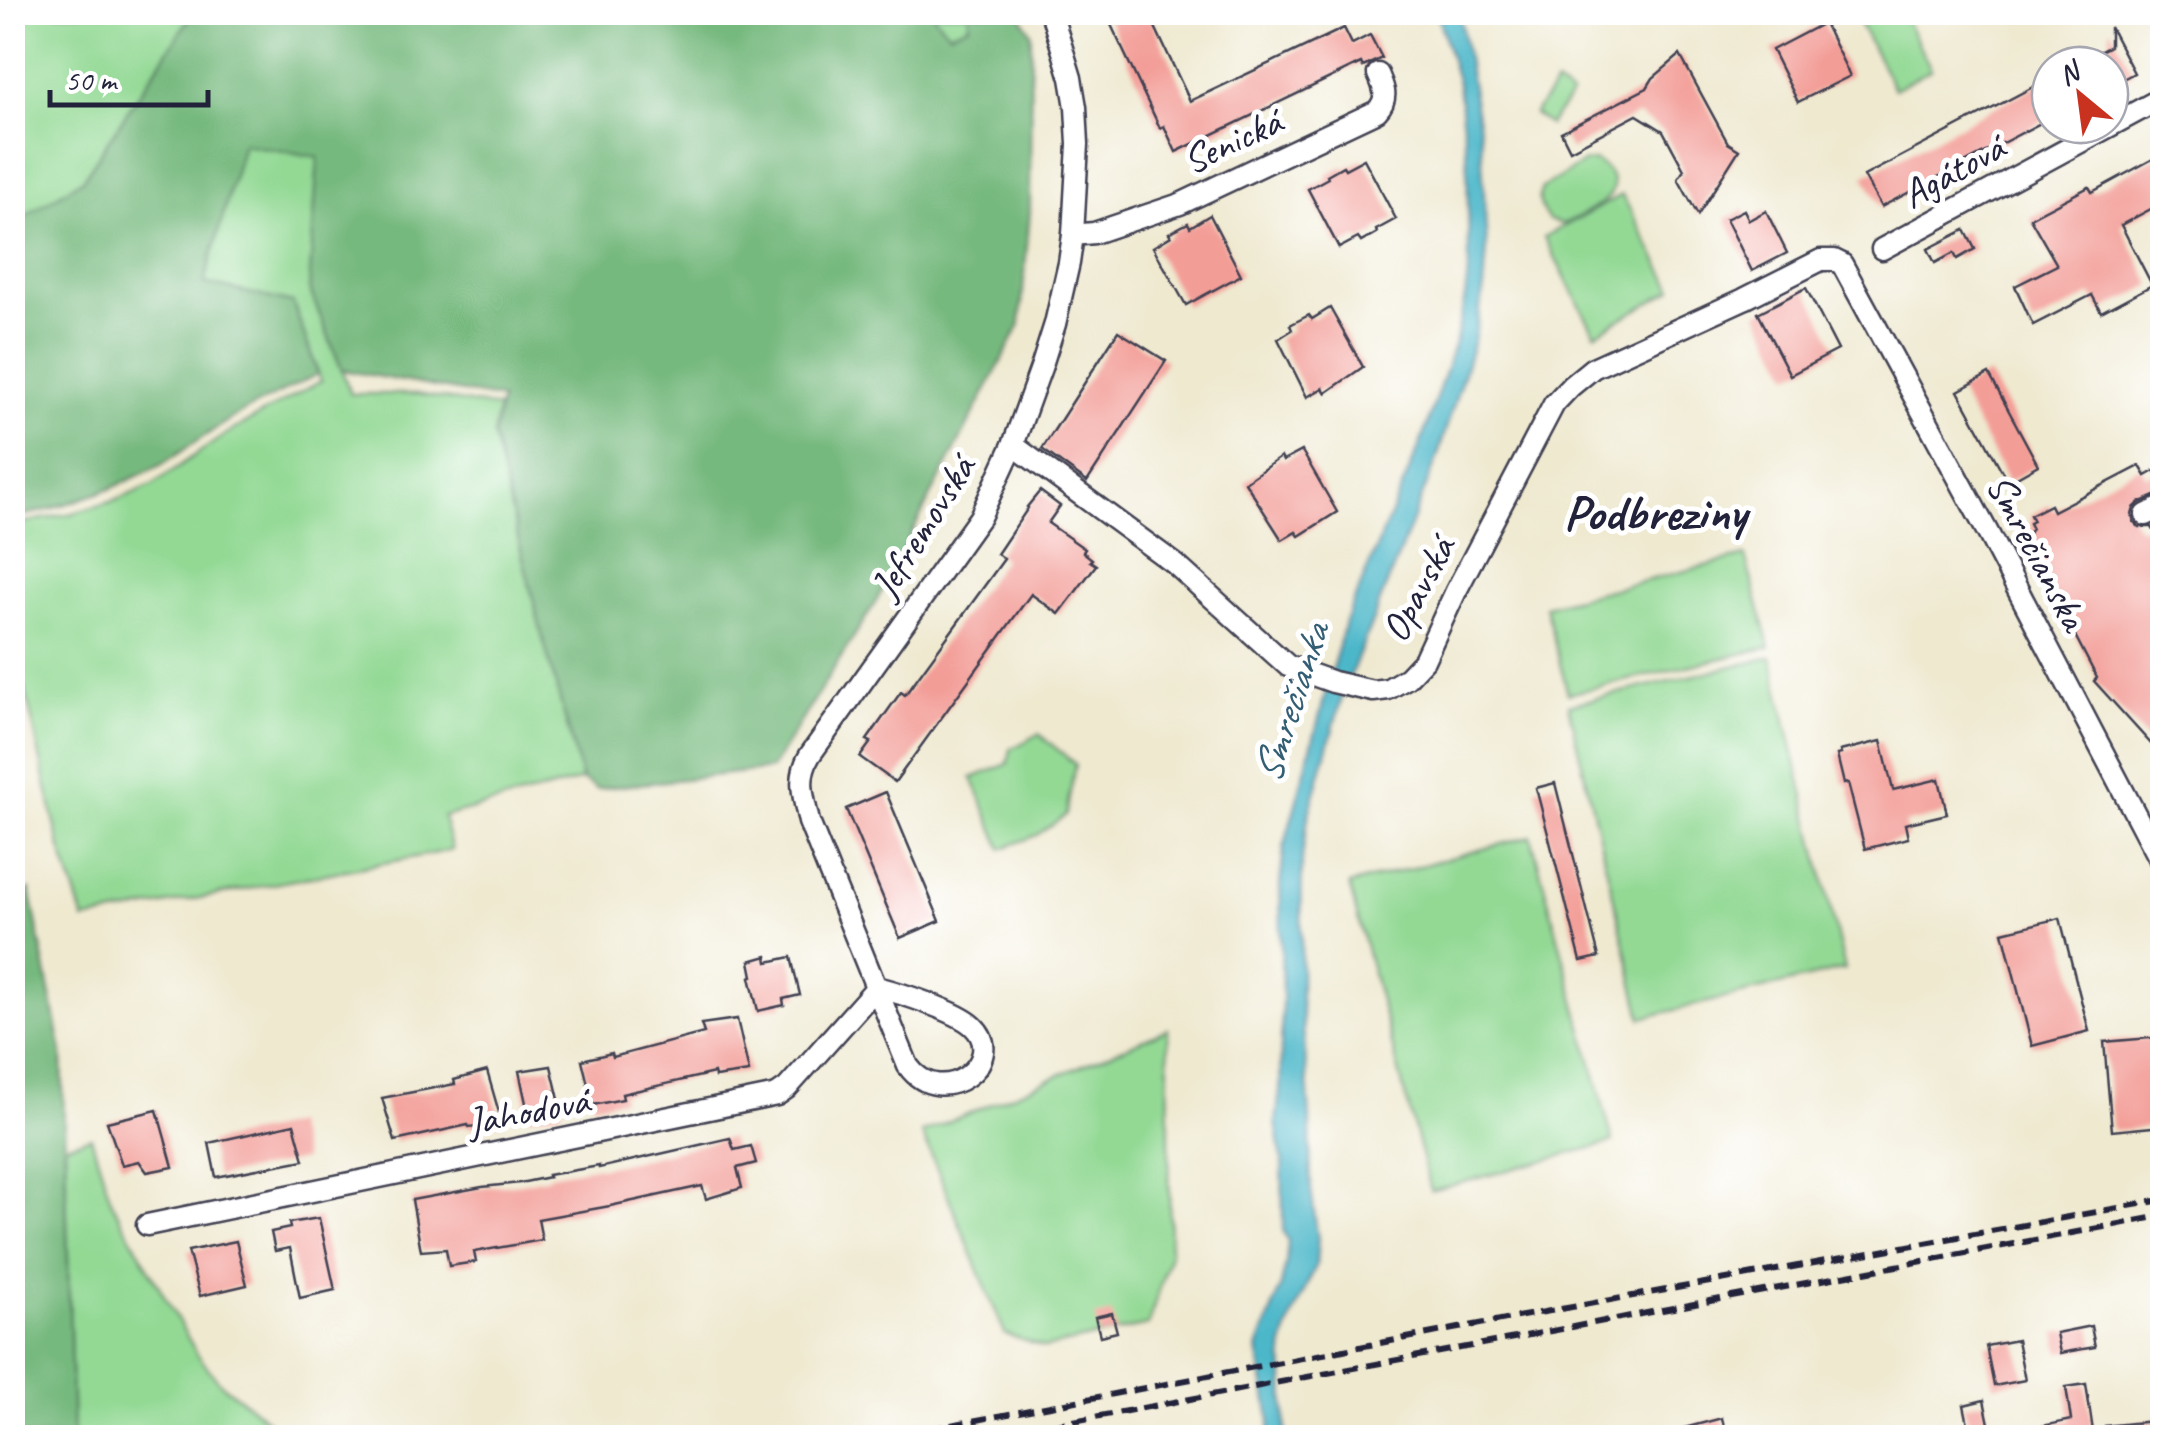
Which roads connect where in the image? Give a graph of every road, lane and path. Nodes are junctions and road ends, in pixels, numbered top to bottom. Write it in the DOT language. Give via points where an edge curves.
graph roads {
  1 [pos="1051,12"];
  2 [pos="1378,74"];
  3 [pos="2162,98"];
  4 [pos="1073,235"];
  5 [pos="1882,249"];
  6 [pos="1846,272"];
  7 [pos="1014,444"];
  8 [pos="2162,865"];
  9 [pos="878,987"];
  10 [pos="147,1225"];
  1 -- 4 [label="street, Jefremovská" via="1076,107"];
  2 -- 4 [label="street, Senická" via="1385,95 1376,111 1180,204"];
  3 -- 5 [label="street, Agátová"];
  4 -- 7 [label="street, Jefremovská" via="1055,324"];
  6 -- 7 [label="street, Opavská" via="1834,260 1821,260 1593,368 1571,386 1554,404 1424,660 1388,689 1333,682 1288,666 1176,564"];
  6 -- 8 [label="street, Smrečianska"];
  7 -- 9 [label="street, Jefremovská" via="980,518 801,774 810,822"];
  9 -- 9 [label="street, Jefremovská" via="915,1076 946,1086 978,1066 983,1045 974,1027"];
  9 -- 10 [label="street, Jahodová" via="777,1095"];
}
